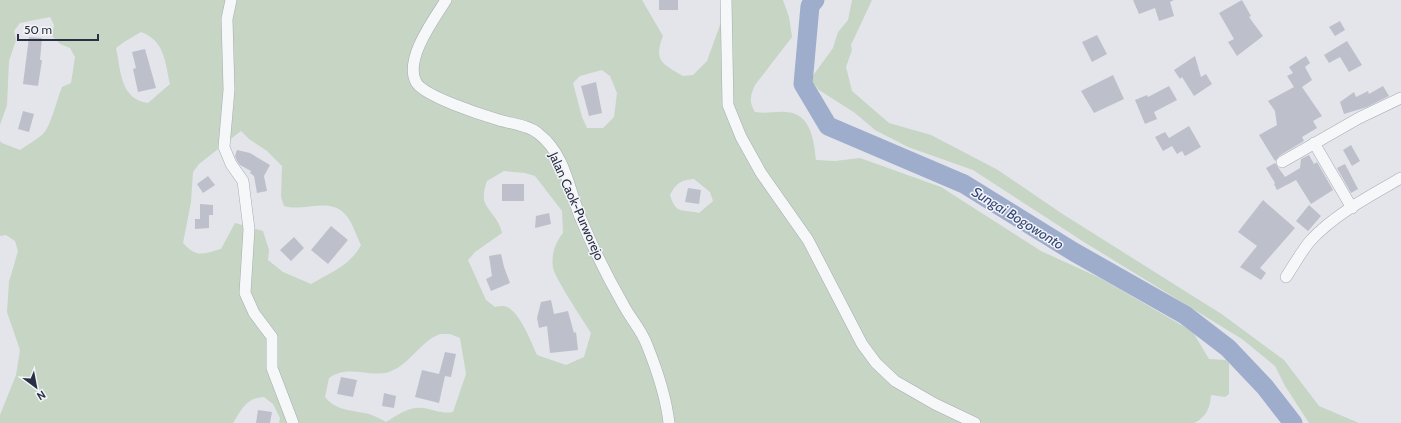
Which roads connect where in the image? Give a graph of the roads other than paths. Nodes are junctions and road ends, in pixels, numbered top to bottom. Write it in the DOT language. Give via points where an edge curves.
graph roads {
  1 [pos="231,0"];
  2 [pos="446,0"];
  3 [pos="726,0"];
  4 [pos="1401,98"];
  5 [pos="1314,143"];
  6 [pos="1282,162"];
  7 [pos="1401,178"];
  8 [pos="1352,208"];
  9 [pos="1286,277"];
  10 [pos="293,423"];
  11 [pos="669,423"];
  12 [pos="975,423"];
  1 -- 10 [label="street" via="228,19 229,90 224,147 231,164 243,181 249,229 245,293 254,314 272,337 272,368"];
  2 -- 11 [label="street, Jalan Caok-Purworejo" via="424,34 415,58 413,74 421,89 430,94 482,115 530,128 549,143 566,174 580,219 624,306 647,343 664,394"];
  3 -- 12 [label="street" via="728,105 741,137 761,173 808,240 862,344 876,364 895,382"];
  4 -- 5 [label="street"];
  5 -- 6 [label="street"];
  5 -- 8 [label="street"];
  7 -- 8 [label="street"];
  8 -- 9 [label="street" via="1310,242"];
}
